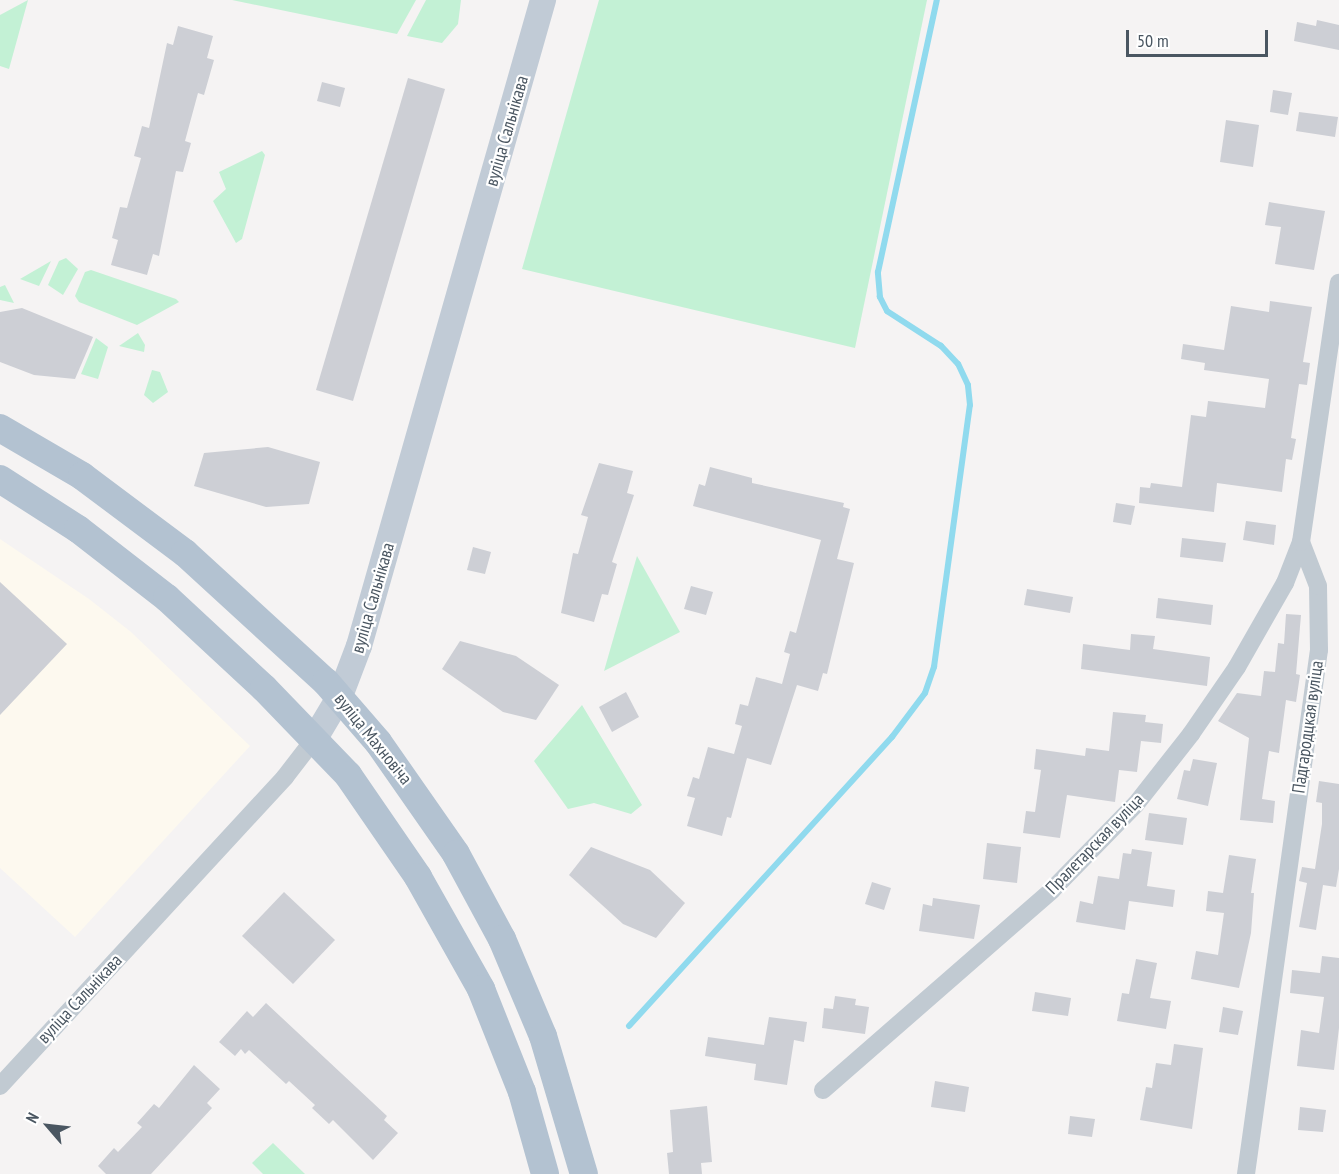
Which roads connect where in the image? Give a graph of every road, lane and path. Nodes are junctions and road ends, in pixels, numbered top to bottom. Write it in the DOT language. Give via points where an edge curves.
graph roads {
  1 [pos="543,0"];
  2 [pos="1339,283"];
  3 [pos="0,428"];
  4 [pos="0,479"];
  5 [pos="1301,543"];
  6 [pos="340,696"];
  7 [pos="315,738"];
  8 [pos="0,1086"];
  9 [pos="823,1090"];
  10 [pos="545,1174"];
  11 [pos="584,1174"];
  12 [pos="1246,1174"];
  1 -- 6 [label="street, вуліца Сальнікава" via="359,646"];
  2 -- 5 [label="street, Падгародцкая вуліца"];
  3 -- 6 [label="main road, вуліца Махновіча" via="82,476 160,532 244,604"];
  4 -- 7 [label="main road" via="148,581"];
  5 -- 9 [label="street, Пралетарская вуліца" via="1285,583 1237,667 1137,804 1052,890"];
  5 -- 12 [label="street, Падгародцкая вуліца" via="1318,586 1321,630"];
  6 -- 7 [label="street, вуліца Сальнікава"];
  6 -- 11 [label="main road, вуліца Махновіча" via="404,776 480,895 543,1036"];
  7 -- 8 [label="street, вуліца Сальнікава" via="285,777"];
  7 -- 10 [label="main road" via="382,822 466,958 509,1057"];
}
